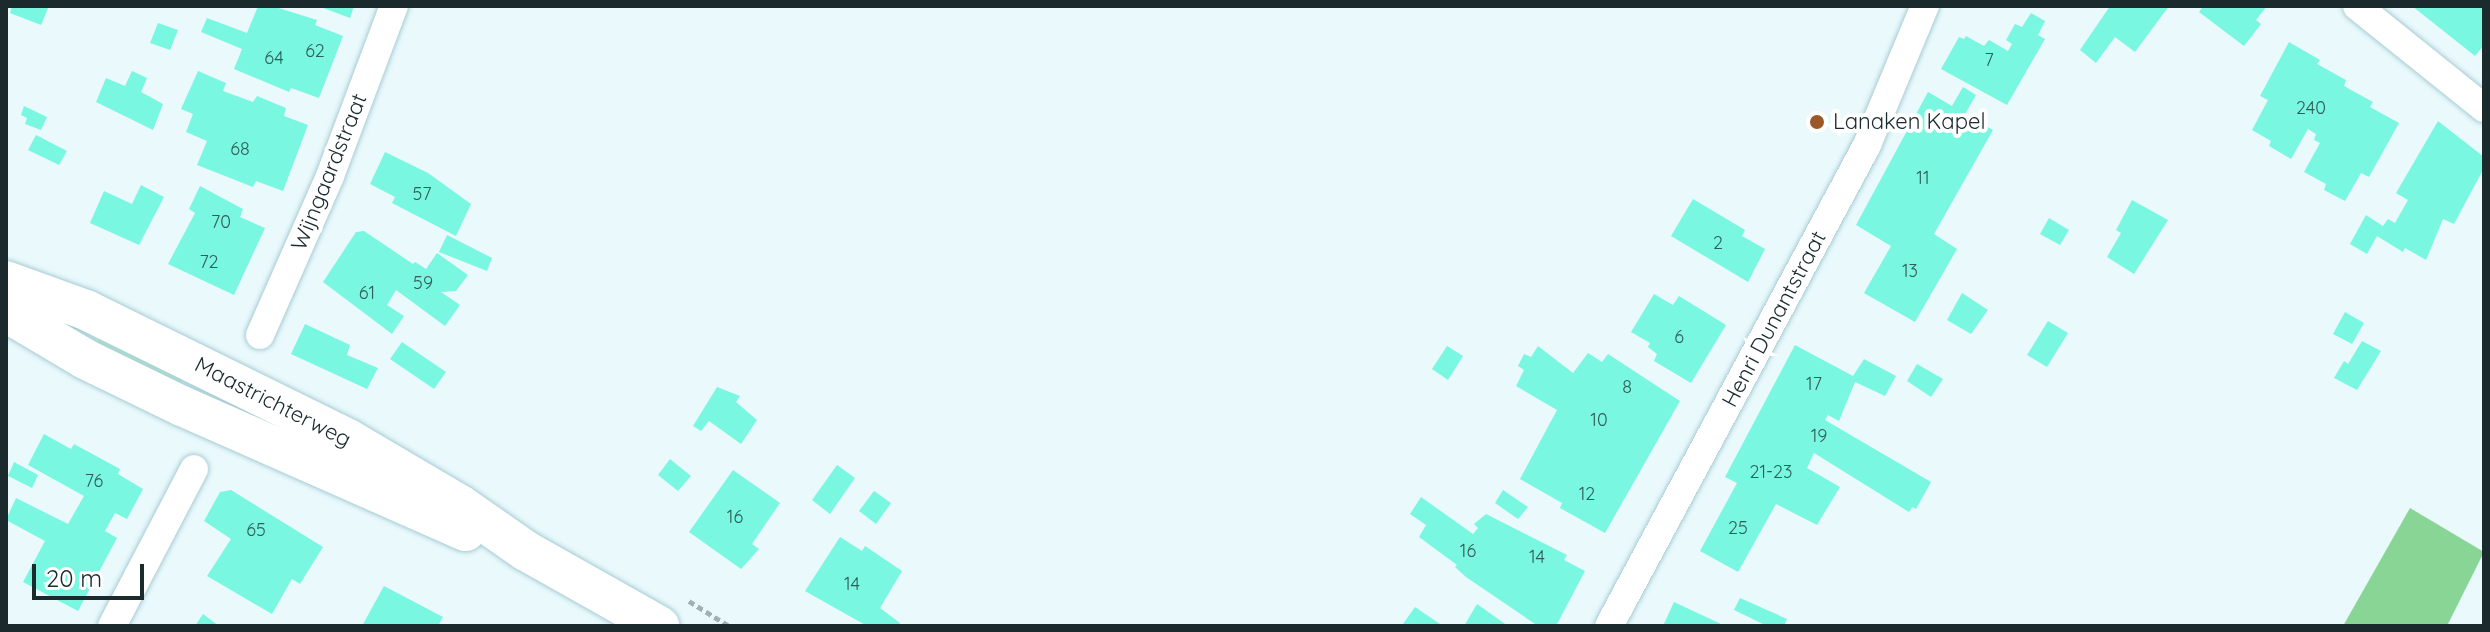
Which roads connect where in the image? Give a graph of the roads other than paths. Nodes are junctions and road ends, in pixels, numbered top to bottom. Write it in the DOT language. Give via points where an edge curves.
graph roads {
  1 [pos="394,6"];
  2 [pos="1925,6"];
  3 [pos="2357,6"];
  4 [pos="2484,108"];
  5 [pos="6,281"];
  6 [pos="6,312"];
  7 [pos="260,335"];
  8 [pos="194,469"];
  9 [pos="526,551"];
  10 [pos="112,626"];
  11 [pos="659,626"];
  12 [pos="1609,626"];
  1 -- 7 [label="street, Wijngaardstraat" via="330,176"];
  2 -- 12 [label="street, Henri Dunantstraat" via="1867,145"];
  3 -- 4 [label="street"];
  5 -- 9 [label="main road, Maastrichterweg" via="86,310 348,439"];
  6 -- 9 [label="main road, Maastrichterweg" via="85,359 182,406 444,523"];
  8 -- 10 [label="street"];
  9 -- 11 [label="main road, Maastrichterweg"];
}
